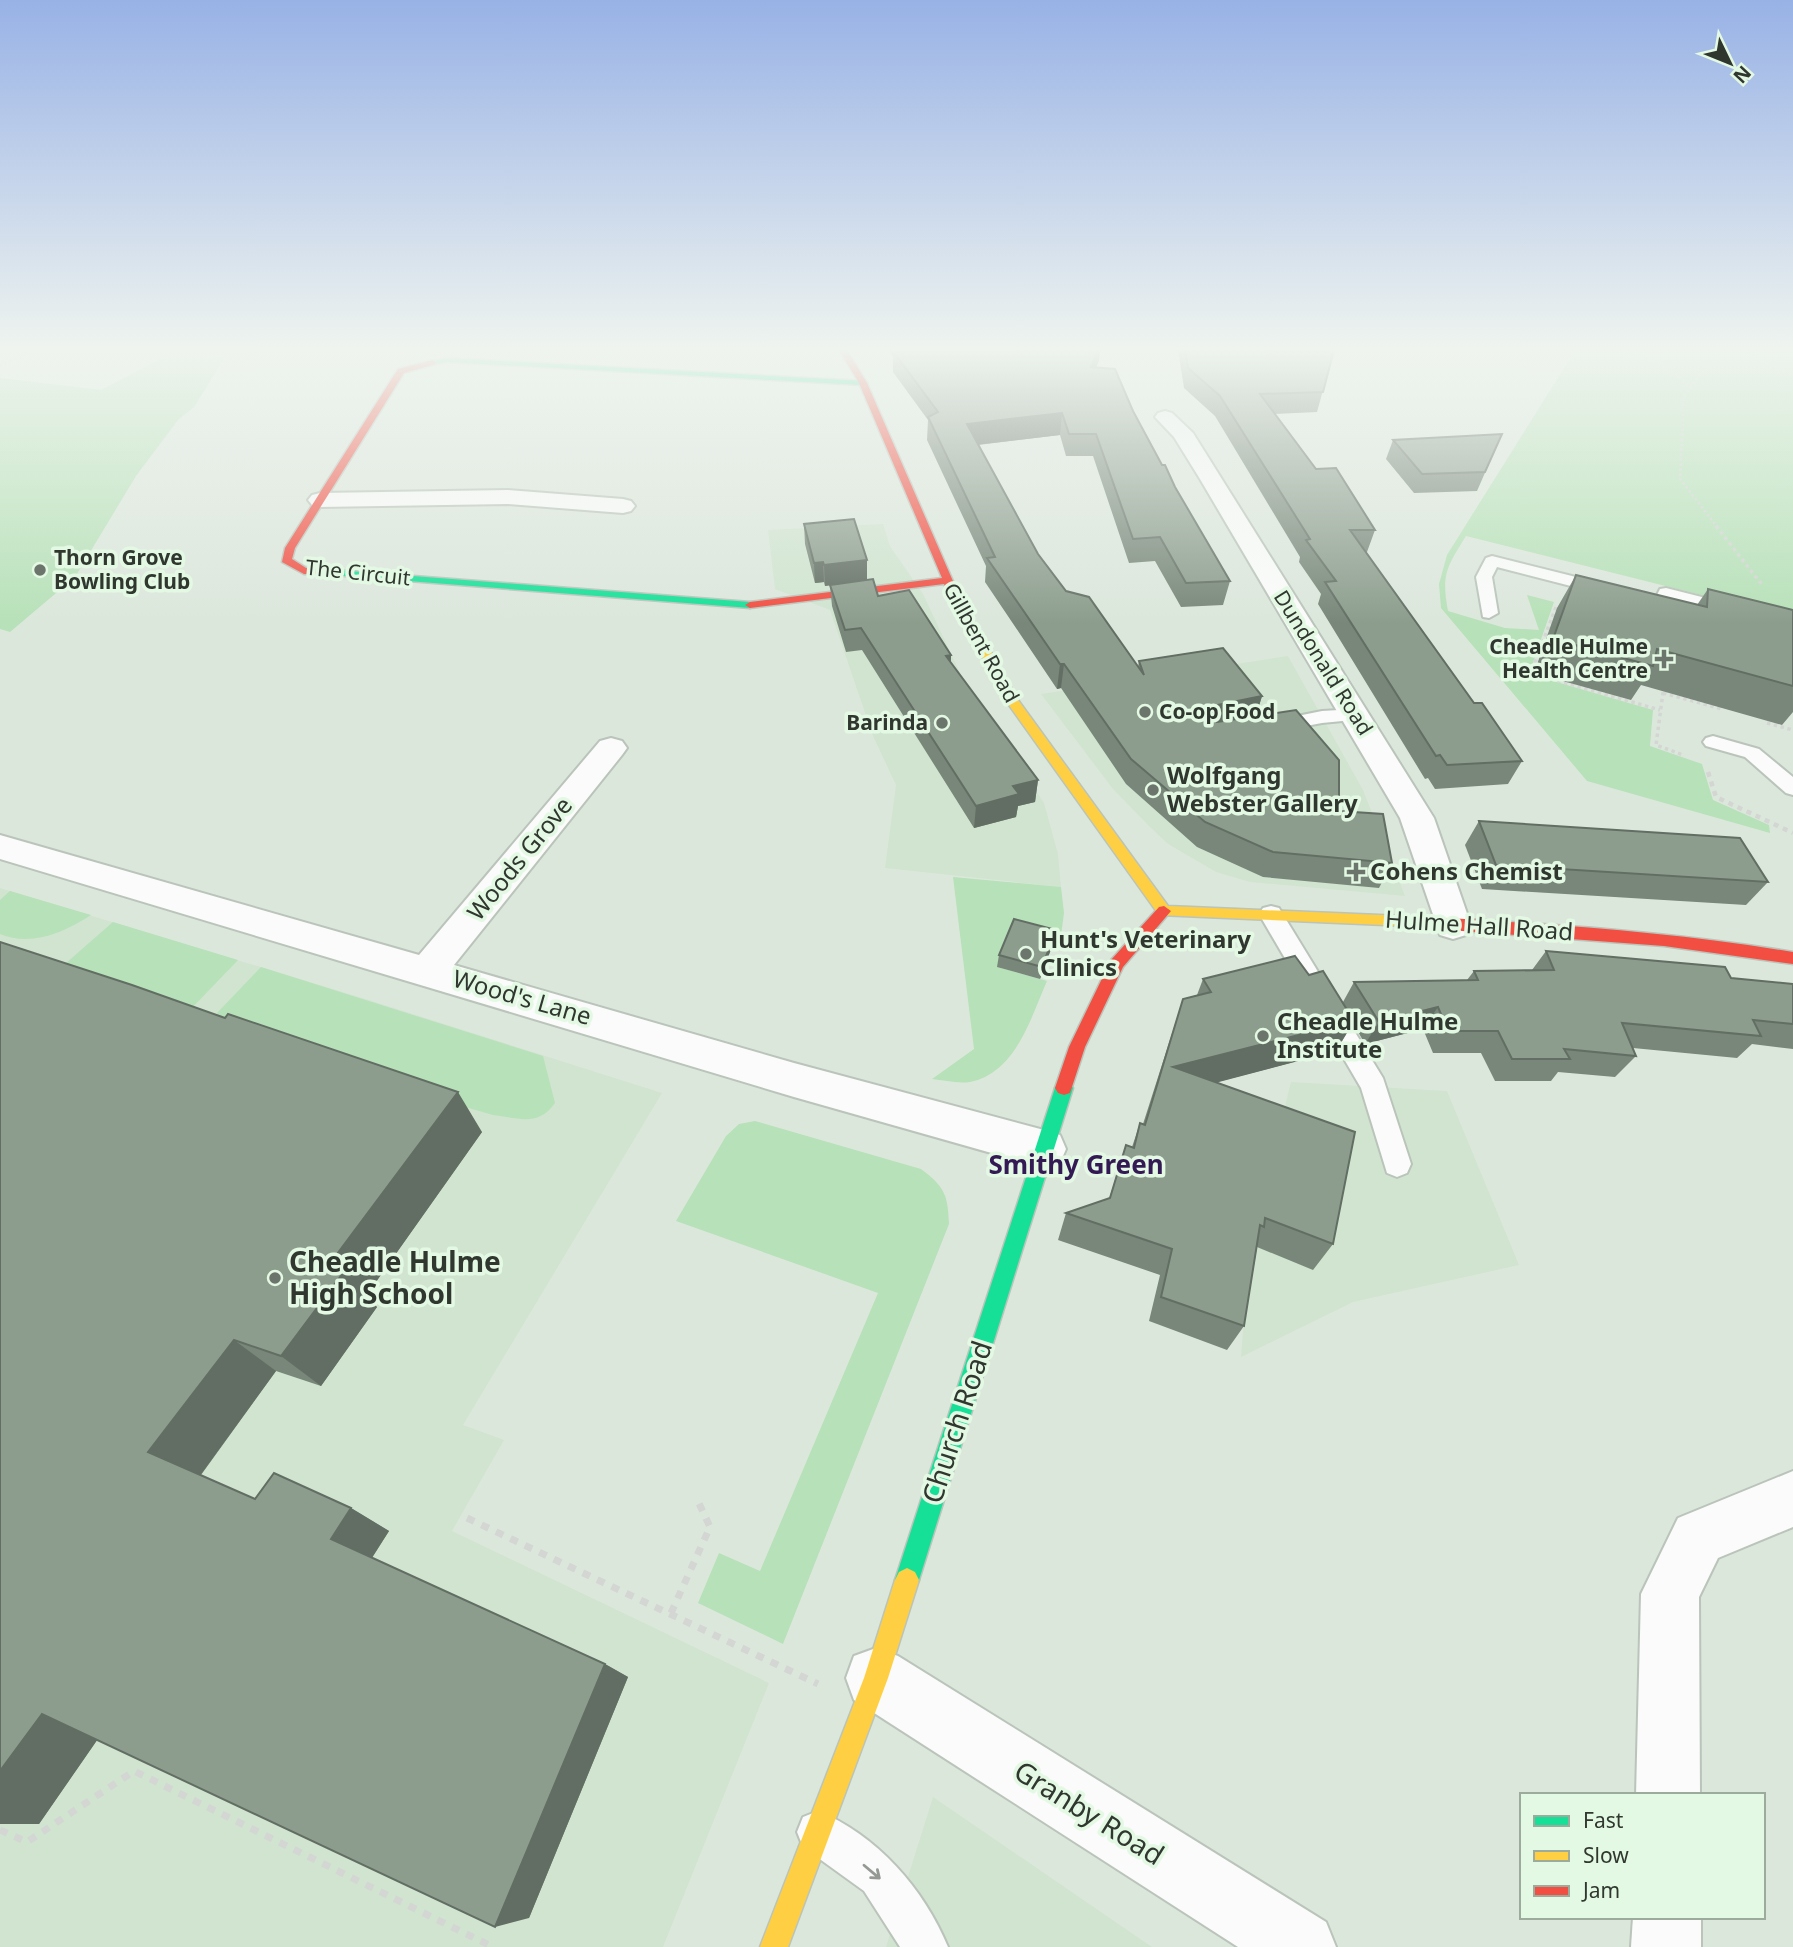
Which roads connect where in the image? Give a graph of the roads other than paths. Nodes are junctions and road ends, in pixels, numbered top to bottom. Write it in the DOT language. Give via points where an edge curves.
graph roads {
  1 [pos="357,441"];
  2 [pos="887,441"];
  3 [pos="1186,441"];
  4 [pos="613,499"];
  5 [pos="320,500"];
  6 [pos="946,581"];
  7 [pos="1489,613"];
  8 [pos="1793,625"];
  9 [pos="1356,715"];
  10 [pos="1261,729"];
  11 [pos="1713,742"];
  12 [pos="611,748"];
  13 [pos="1793,788"];
  14 [pos="0,847"];
  15 [pos="1164,912"];
  16 [pos="1271,914"];
  17 [pos="1453,925"];
  18 [pos="1793,958"];
  19 [pos="428,971"];
  20 [pos="1044,1149"];
  21 [pos="1398,1164"];
  22 [pos="1793,1499"];
  23 [pos="870,1693"];
  24 [pos="1668,1793"];
  25 [pos="818,1832"];
  26 [pos="1667,1919"];
  27 [pos="774,1947"];
  28 [pos="926,1947"];
  29 [pos="1301,1947"];
  30 [pos="1666,1947"];
  1 -- 5 [label="street, The Circuit"];
  2 -- 6 [label="street, Gillbent Road"];
  3 -- 9 [label="street, Dundonald Road"];
  4 -- 5 [label="street"];
  5 -- 6 [label="street, The Circuit" via="286,560 304,570 755,605"];
  6 -- 15 [label="street, Gillbent Road" via="1012,701"];
  7 -- 8 [label="lane" via="1484,577 1492,561 1663,604 1666,593"];
  9 -- 10 [label="lane"];
  9 -- 17 [label="street, Dundonald Road" via="1417,818"];
  11 -- 13 [label="lane" via="1752,753"];
  12 -- 19 [label="street, Woods Grove"];
  14 -- 19 [label="street, Wood's Lane"];
  15 -- 16 [label="street, Hulme Hall Road"];
  15 -- 20 [label="street, Church Road" via="1117,964 1077,1047"];
  16 -- 17 [label="street, Hulme Hall Road"];
  16 -- 21 [label="lane" via="1374,1086"];
  17 -- 18 [label="street, Hulme Hall Road" via="1563,931 1747,949"];
  19 -- 20 [label="street, Wood's Lane"];
  20 -- 23 [label="street, Church Road"];
  22 -- 24 [label="street" via="1698,1538 1670,1594"];
  23 -- 25 [label="street, Church Road"];
  23 -- 29 [label="street, Granby Road"];
  25 -- 27 [label="street, Church Road"];
  25 -- 28 [label="lane, one-way" via="879,1876"];
  26 -- 30 [label="street"];
}
